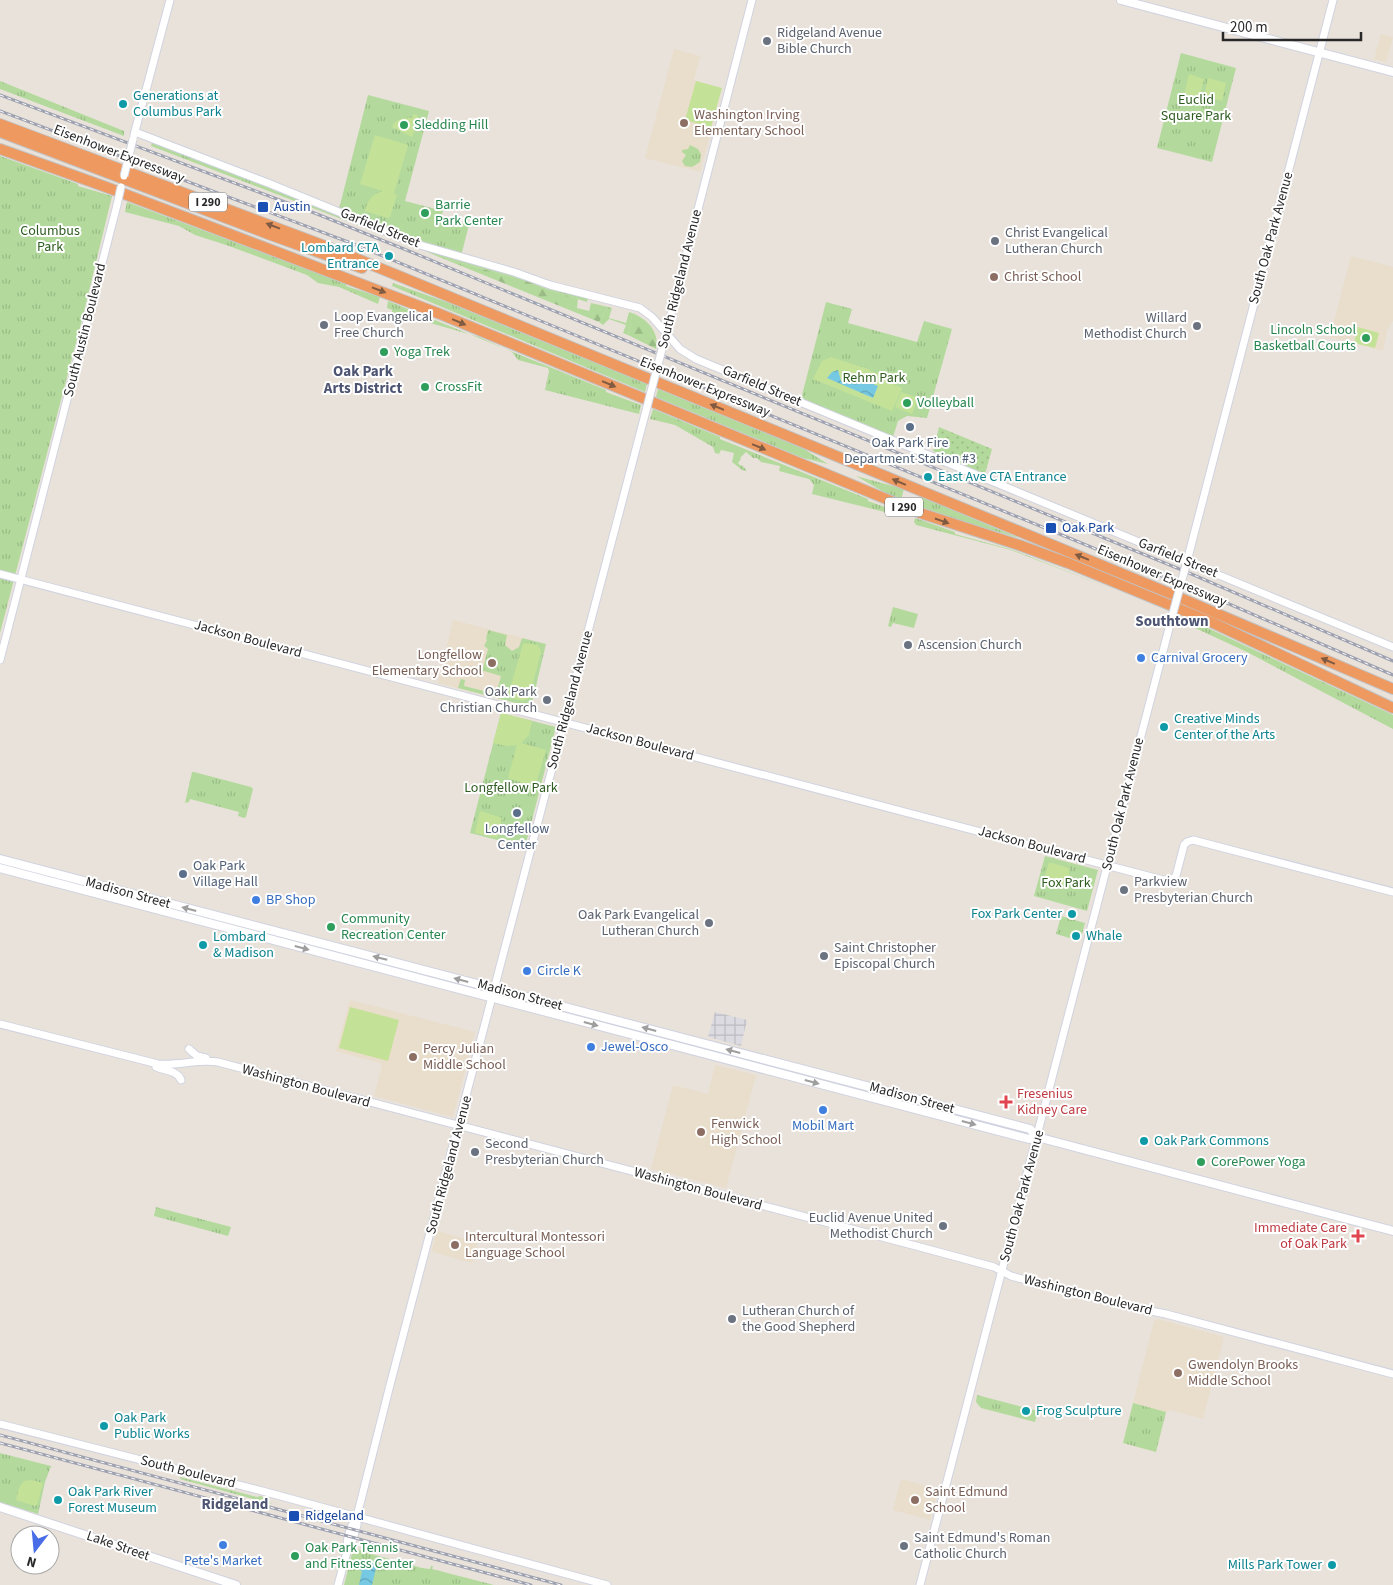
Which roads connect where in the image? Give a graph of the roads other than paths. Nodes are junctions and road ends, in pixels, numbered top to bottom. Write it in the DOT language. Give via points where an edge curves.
graph roads {
  1 [pos="170,0"];
  2 [pos="752,0"];
  3 [pos="1121,0"];
  4 [pos="1333,0"];
  5 [pos="1319,52"];
  6 [pos="1393,72"];
  7 [pos="0,124"];
  8 [pos="0,132"];
  9 [pos="134,135"];
  10 [pos="0,139"];
  11 [pos="0,149"];
  12 [pos="123,182"];
  13 [pos="344,277"];
  14 [pos="416,283"];
  15 [pos="666,334"];
  16 [pos="1186,563"];
  17 [pos="0,574"];
  18 [pos="21,579"];
  19 [pos="1393,646"];
  20 [pos="0,660"];
  21 [pos="1393,689"];
  22 [pos="1393,708"];
  23 [pos="565,723"];
  24 [pos="0,859"];
  25 [pos="1108,865"];
  26 [pos="0,868"];
  27 [pos="1393,892"];
  28 [pos="495,989"];
  29 [pos="493,998"];
  30 [pos="0,1024"];
  31 [pos="189,1049"];
  32 [pos="147,1062"];
  33 [pos="218,1062"];
  34 [pos="181,1080"];
  35 [pos="459,1126"];
  36 [pos="1037,1137"];
  37 [pos="1393,1231"];
  38 [pos="1002,1271"];
  39 [pos="1393,1374"];
  40 [pos="0,1424"];
  41 [pos="0,1507"];
  42 [pos="357,1516"];
  43 [pos="236,1585"];
  44 [pos="338,1585"];
  45 [pos="607,1585"];
  46 [pos="920,1585"];
  1 -- 9 [label="street, South Austin Boulevard"];
  2 -- 15 [label="street, South Ridgeland Avenue"];
  3 -- 5 [label="main road"];
  4 -- 5 [label="street, South Oak Park Avenue"];
  5 -- 6 [label="main road"];
  5 -- 16 [label="street, South Oak Park Avenue"];
  14 -- 7 [label="highway, Eisenhower Expressway / I 290, one-way"];
  8 -- 12 [label="highway"];
  9 -- 12 [label="street, South Austin Boulevard, bridge"];
  9 -- 15 [label="street, Garfield Street" via="428,248 640,308"];
  10 -- 12 [label="highway"];
  11 -- 13 [label="highway, Eisenhower Expressway / I 290"];
  12 -- 13 [label="highway" via="318,261"];
  12 -- 14 [label="highway" via="385,276"];
  12 -- 18 [label="street, South Austin Boulevard, bridge"];
  13 -- 22 [label="highway, Eisenhower Expressway / I 290, one-way" via="920,513 1068,563 1211,622"];
  21 -- 14 [label="highway, Eisenhower Expressway / I 290, one-way" via="1160,589"];
  15 -- 16 [label="street, Garfield Street" via="680,349 696,358"];
  15 -- 23 [label="street, South Ridgeland Avenue, bridge"];
  16 -- 19 [label="street, Garfield Street"];
  16 -- 25 [label="street, South Oak Park Avenue, bridge"];
  17 -- 18 [label="street, Jackson Boulevard"];
  18 -- 20 [label="street, South Austin Boulevard"];
  18 -- 23 [label="street, Jackson Boulevard"];
  23 -- 25 [label="street, Jackson Boulevard"];
  23 -- 28 [label="street, South Ridgeland Avenue"];
  28 -- 24 [label="main road, Madison Street, one-way"];
  25 -- 27 [label="street, Jackson Boulevard" via="1163,880 1172,879 1176,876 1183,848 1187,842 1196,841"];
  25 -- 36 [label="street, South Oak Park Avenue"];
  26 -- 29 [label="main road, Madison Street, one-way"];
  28 -- 29 [label="street, South Ridgeland Avenue"];
  36 -- 28 [label="main road, Madison Street, one-way" via="1030,1129"];
  29 -- 35 [label="street, South Ridgeland Avenue"];
  29 -- 36 [label="main road, Madison Street, one-way" via="1028,1139"];
  30 -- 32 [label="street, Washington Boulevard"];
  31 -- 33 [label="street" via="197,1056"];
  32 -- 33 [label="street, Washington Boulevard" via="168,1065 203,1060"];
  32 -- 34 [label="street" via="173,1072"];
  33 -- 35 [label="street, Washington Boulevard"];
  35 -- 38 [label="street, Washington Boulevard"];
  35 -- 42 [label="street, South Ridgeland Avenue"];
  36 -- 37 [label="main road, Madison Street"];
  36 -- 38 [label="street, South Oak Park Avenue"];
  38 -- 39 [label="street, Washington Boulevard" via="1011,1276"];
  38 -- 46 [label="street, South Oak Park Avenue"];
  40 -- 42 [label="street, South Boulevard"];
  41 -- 43 [label="main road, Lake Street"];
  42 -- 44 [label="street, South Ridgeland Avenue" via="346,1544 348,1548"];
  42 -- 45 [label="street, South Boulevard"];
}
